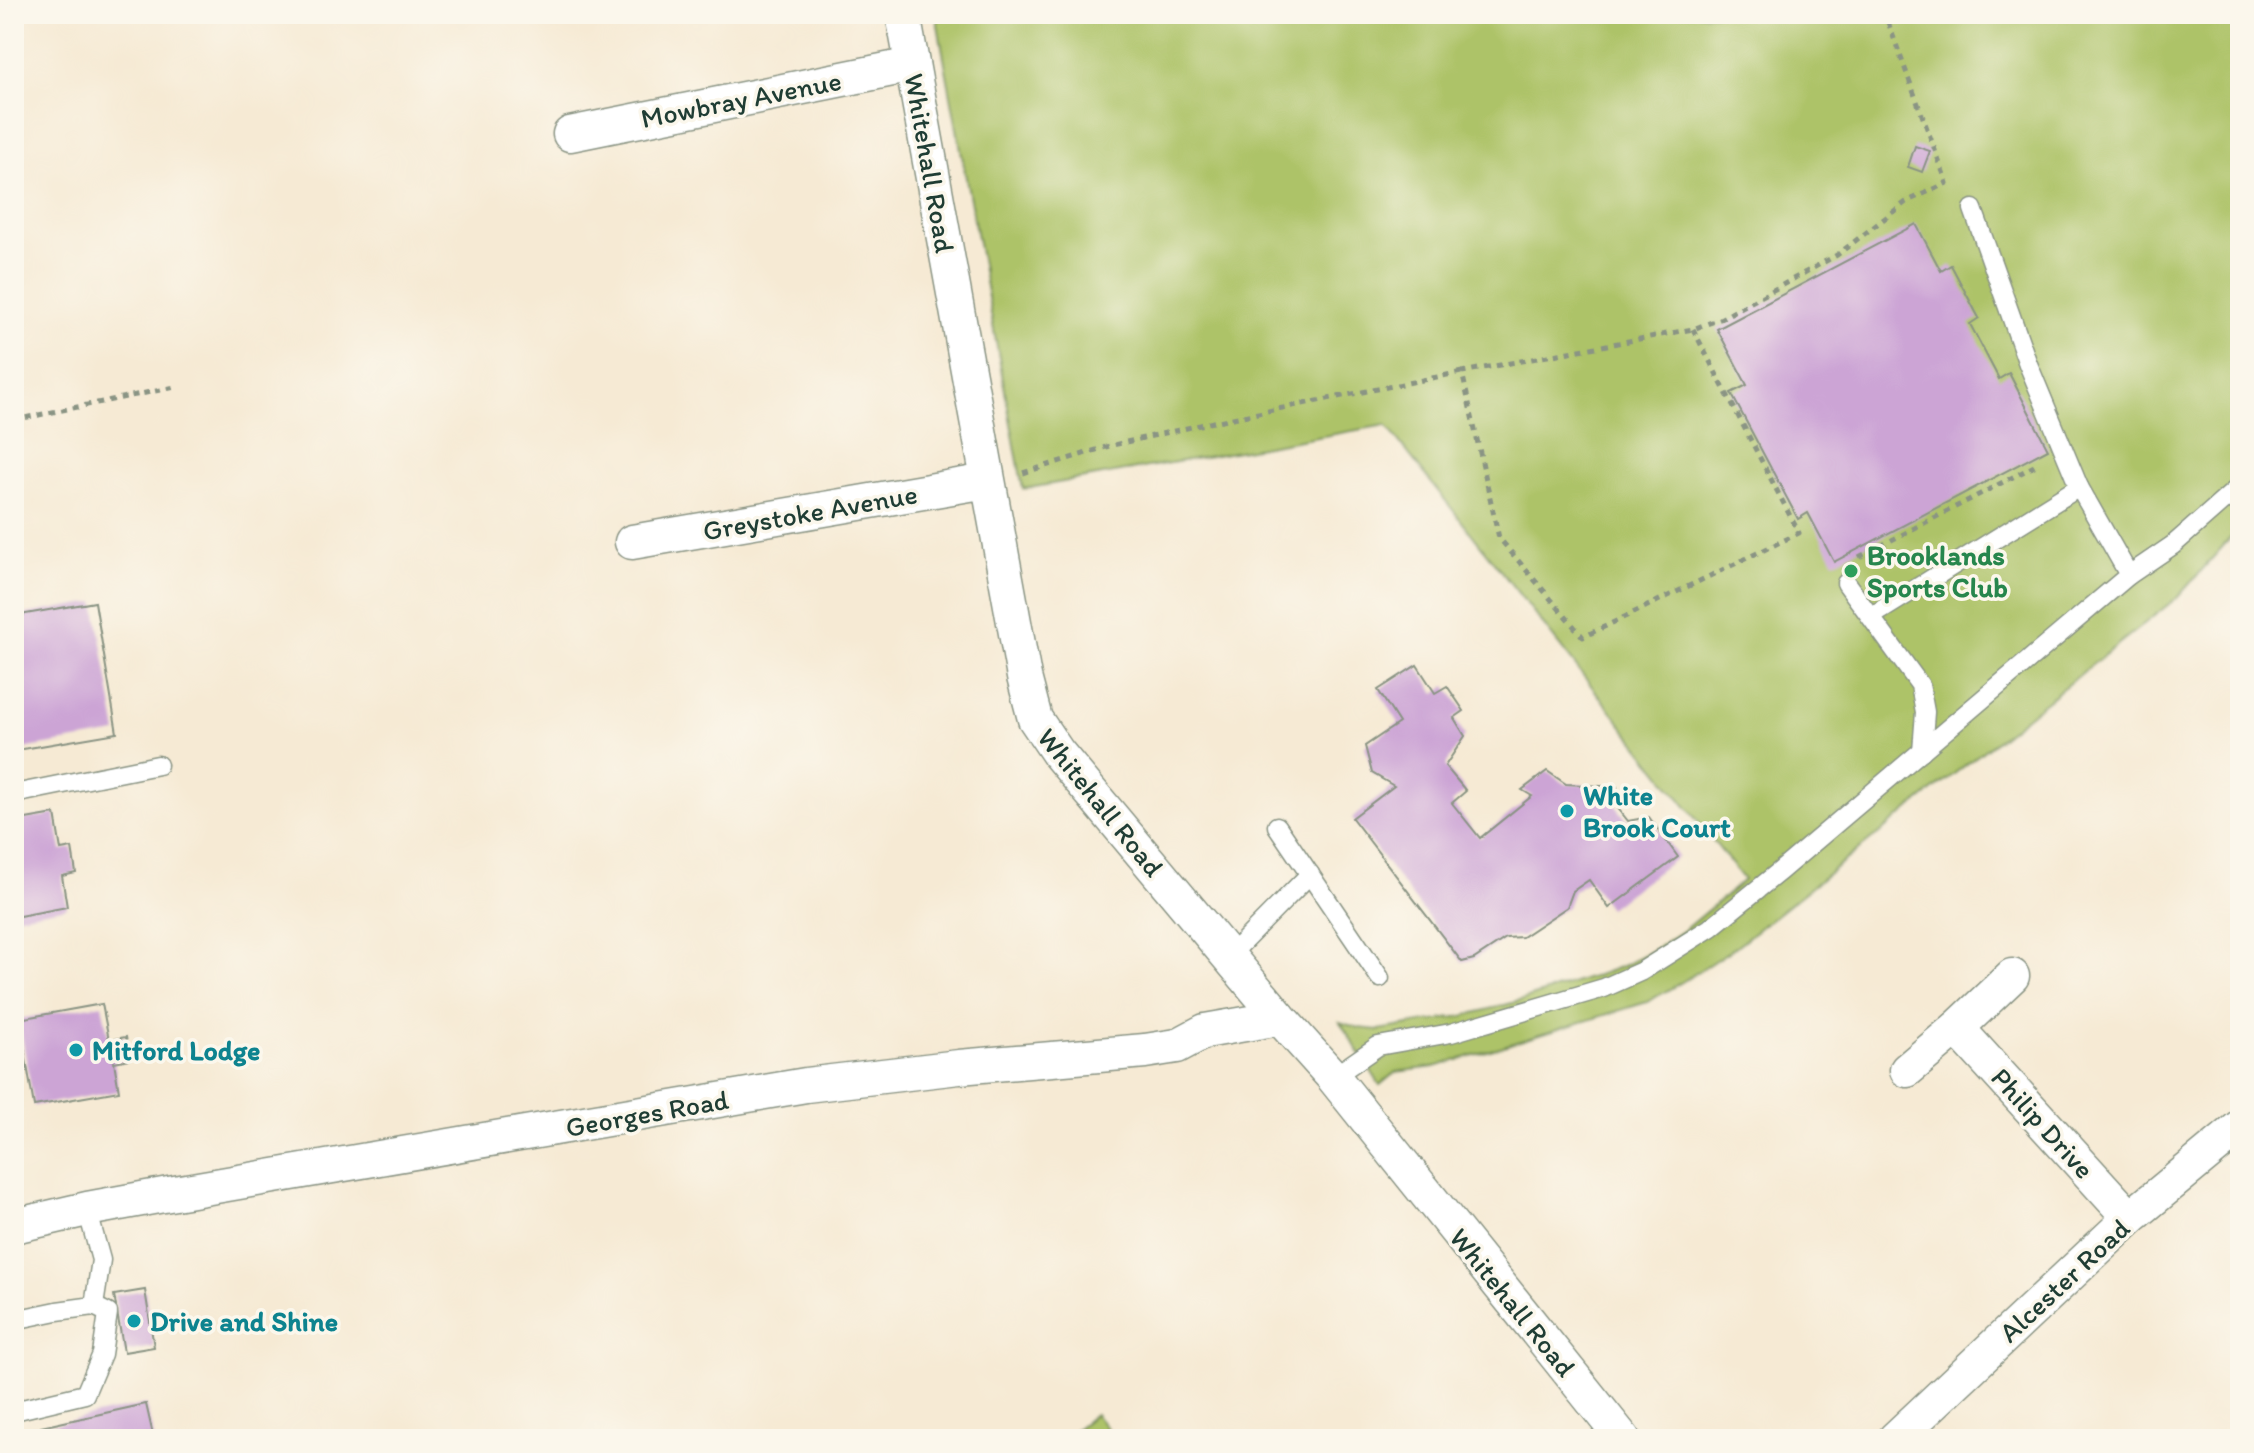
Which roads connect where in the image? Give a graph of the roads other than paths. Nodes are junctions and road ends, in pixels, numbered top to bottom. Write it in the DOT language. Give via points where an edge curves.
graph roads {
  1 [pos="903,14"];
  2 [pos="912,65"];
  3 [pos="570,134"];
  4 [pos="1973,209"];
  5 [pos="987,481"];
  6 [pos="2240,486"];
  7 [pos="2079,487"];
  8 [pos="632,542"];
  9 [pos="2129,575"];
  10 [pos="1846,583"];
  11 [pos="1872,616"];
  12 [pos="1922,751"];
  13 [pos="158,765"];
  14 [pos="14,794"];
  15 [pos="1277,826"];
  16 [pos="1310,874"];
  17 [pos="1228,957"];
  18 [pos="2012,976"];
  19 [pos="1380,978"];
  20 [pos="1280,1018"];
  21 [pos="1957,1028"];
  22 [pos="1907,1070"];
  23 [pos="1333,1077"];
  24 [pos="2240,1127"];
  25 [pos="87,1209"];
  26 [pos="2130,1218"];
  27 [pos="14,1226"];
  28 [pos="94,1306"];
  29 [pos="14,1320"];
  30 [pos="14,1411"];
  31 [pos="1623,1439"];
  32 [pos="1895,1439"];
  1 -- 2 [label="street, Whitehall Road"];
  2 -- 3 [label="street, Mowbray Avenue"];
  2 -- 5 [label="street, Whitehall Road"];
  4 -- 7 [label="lane"];
  5 -- 8 [label="street, Greystoke Avenue"];
  5 -- 17 [label="street, Whitehall Road" via="1035,719"];
  6 -- 9 [label="lane" via="2173,545"];
  7 -- 9 [label="lane"];
  7 -- 11 [label="lane"];
  9 -- 12 [label="lane"];
  10 -- 11 [label="lane"];
  11 -- 12 [label="lane" via="1920,685 1925,712"];
  12 -- 23 [label="lane" via="1710,928 1642,971 1604,988 1451,1033 1378,1046"];
  13 -- 14 [label="lane"];
  15 -- 16 [label="lane"];
  16 -- 17 [label="lane"];
  16 -- 19 [label="lane"];
  17 -- 20 [label="street, Whitehall Road"];
  18 -- 21 [label="street"];
  20 -- 23 [label="street, Whitehall Road"];
  20 -- 25 [label="street, Georges Road" via="1205,1031 1177,1046 806,1085"];
  21 -- 22 [label="street"];
  21 -- 26 [label="street, Philip Drive"];
  23 -- 31 [label="street, Whitehall Road"];
  24 -- 26 [label="street, Alcester Road"];
  25 -- 27 [label="street, Georges Road"];
  25 -- 28 [label="lane" via="101,1260"];
  26 -- 32 [label="street, Alcester Road"];
  28 -- 29 [label="lane"];
  28 -- 30 [label="lane" via="108,1313 102,1354 85,1394"];
}
